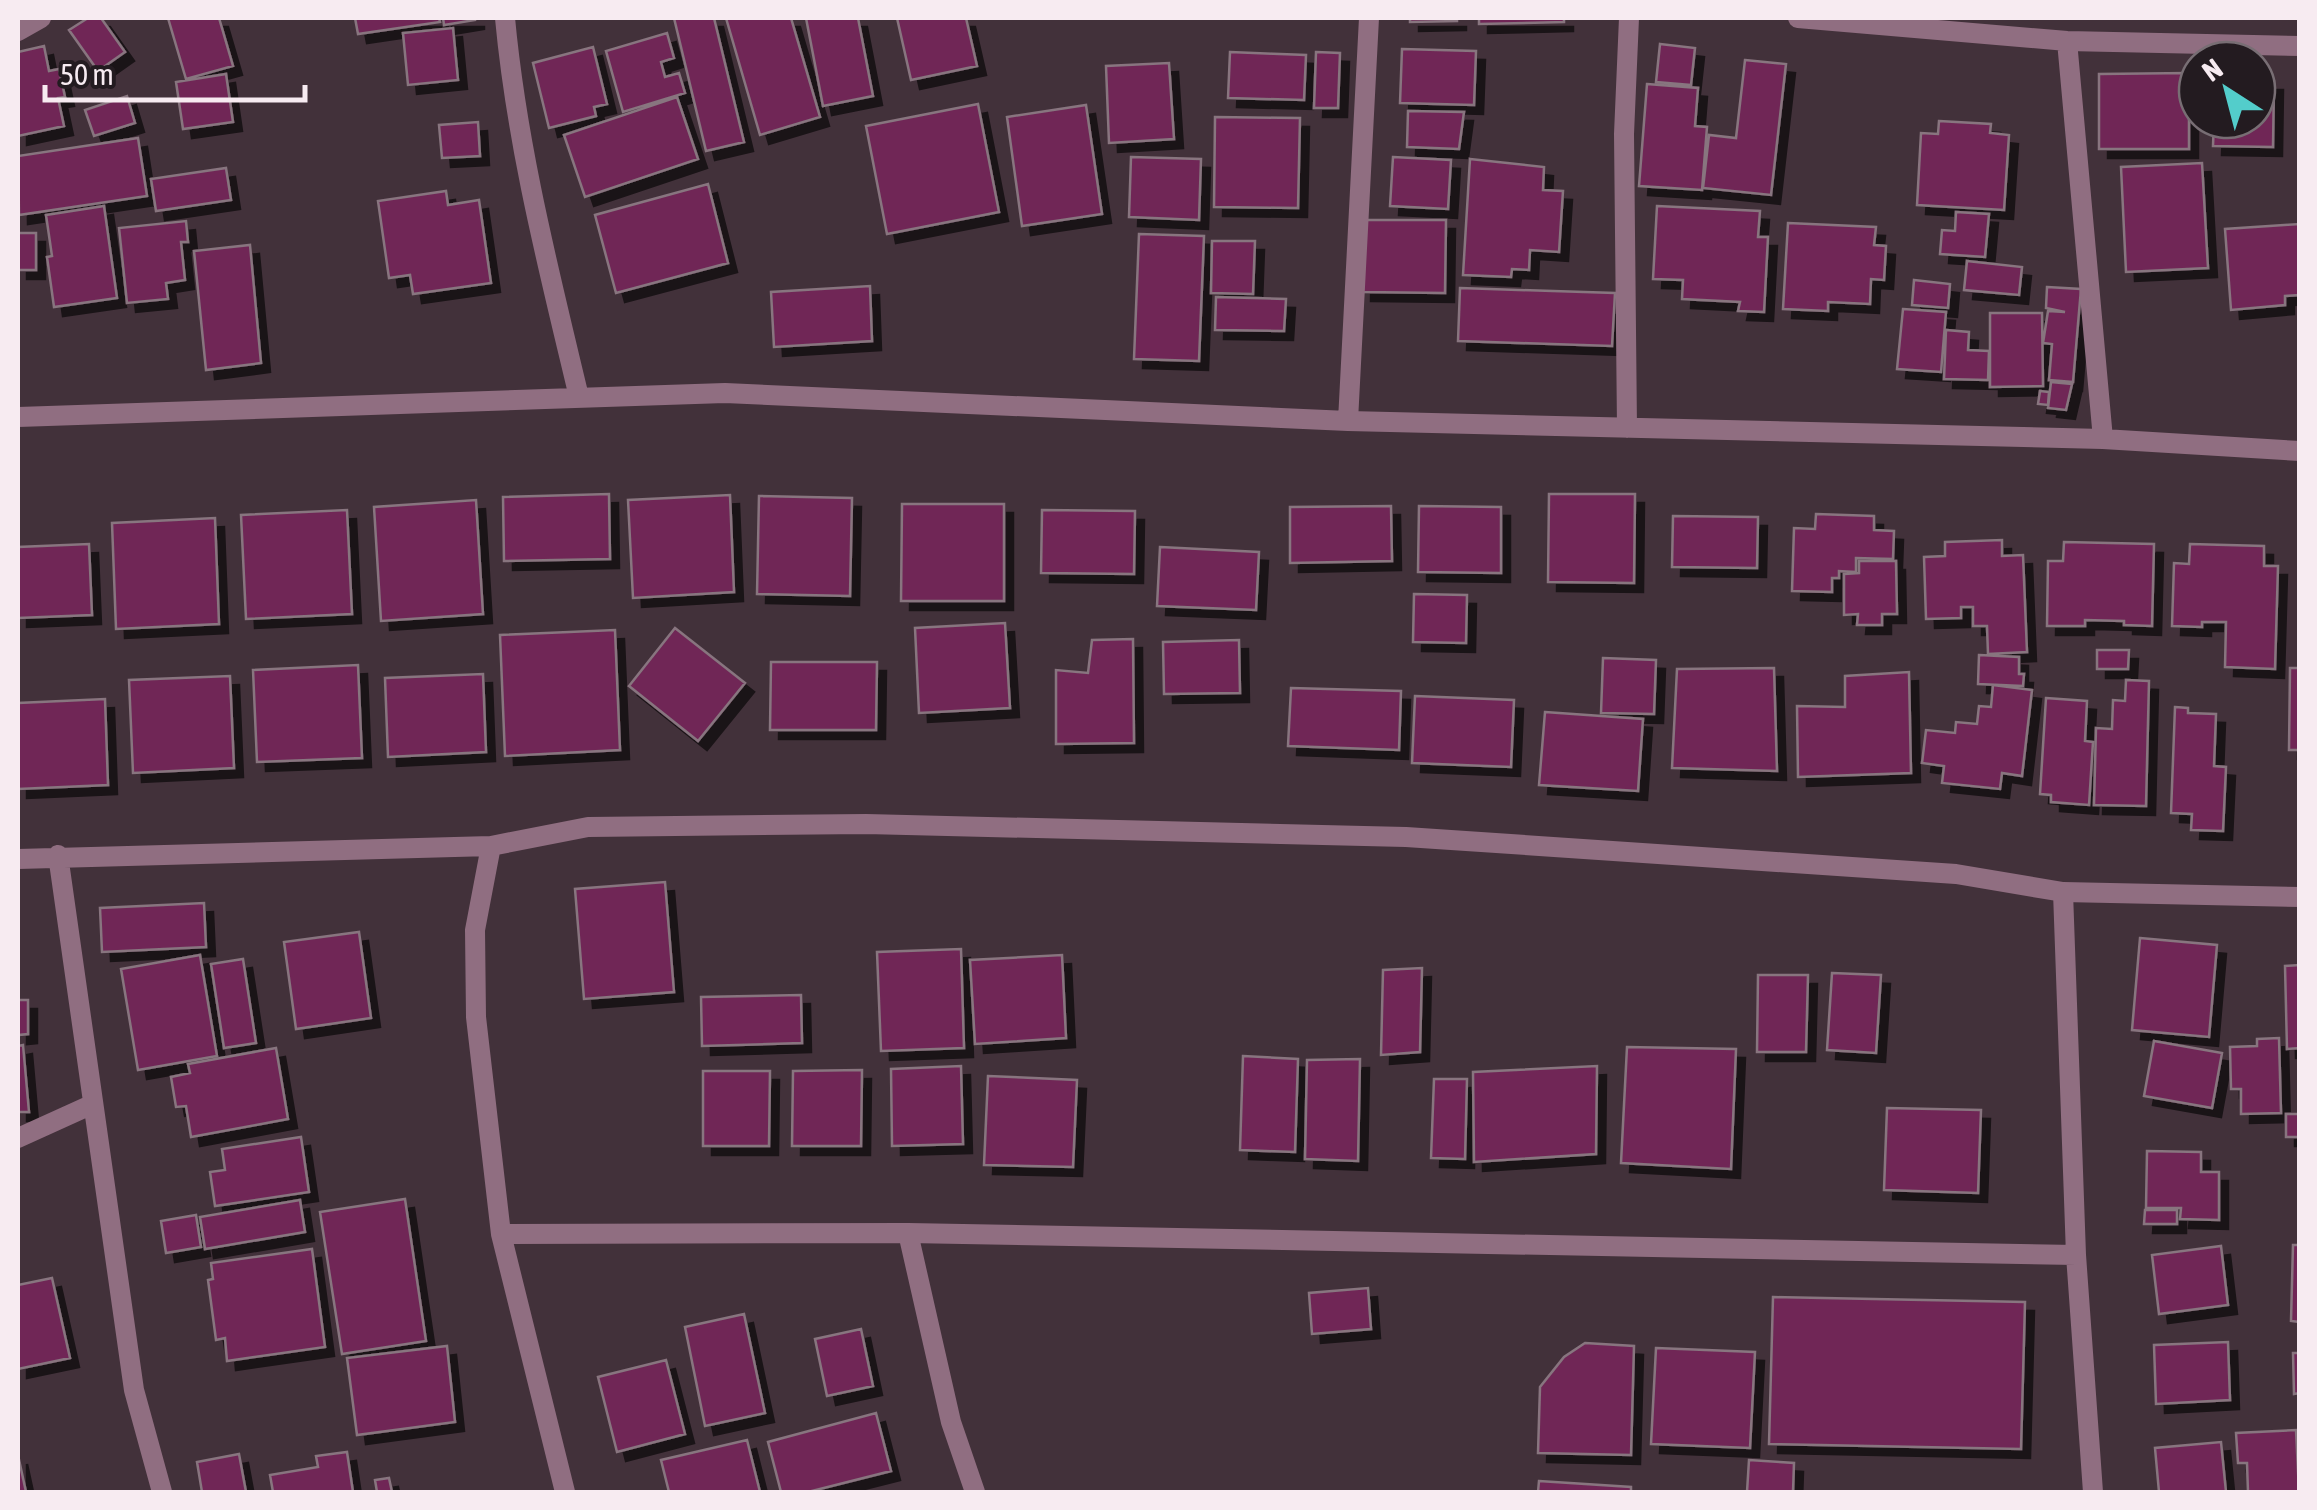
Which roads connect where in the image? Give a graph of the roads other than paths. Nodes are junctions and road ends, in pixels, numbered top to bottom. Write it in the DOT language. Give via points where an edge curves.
graph roads {
  1 [pos="41,18"];
  2 [pos="505,18"];
  3 [pos="1370,18"];
  4 [pos="1629,18"];
  5 [pos="1798,18"];
  6 [pos="18,31"];
  7 [pos="2066,41"];
  8 [pos="2300,46"];
  9 [pos="579,396"];
  10 [pos="18,417"];
  11 [pos="1348,421"];
  12 [pos="1627,428"];
  13 [pos="2103,439"];
  14 [pos="2300,451"];
  15 [pos="491,846"];
  16 [pos="58,855"];
  17 [pos="18,859"];
  18 [pos="2063,892"];
  19 [pos="2300,897"];
  20 [pos="93,1104"];
  21 [pos="18,1138"];
  22 [pos="501,1234"];
  23 [pos="908,1234"];
  24 [pos="2076,1255"];
  25 [pos="162,1492"];
  26 [pos="565,1492"];
  27 [pos="975,1492"];
  28 [pos="2093,1492"];
  1 -- 6 [label="street"];
  2 -- 9 [label="street" via="525,166"];
  3 -- 11 [label="street"];
  4 -- 12 [label="street"];
  5 -- 7 [label="street"];
  7 -- 8 [label="street"];
  7 -- 13 [label="street"];
  9 -- 10 [label="street"];
  9 -- 11 [label="street" via="725,393"];
  11 -- 12 [label="street"];
  12 -- 13 [label="street"];
  13 -- 14 [label="street"];
  15 -- 16 [label="street"];
  15 -- 18 [label="street" via="588,828 866,824 1406,838 1956,874"];
  15 -- 22 [label="street" via="475,930 476,999"];
  16 -- 17 [label="street"];
  16 -- 20 [label="street"];
  18 -- 19 [label="street"];
  18 -- 24 [label="street"];
  20 -- 21 [label="street"];
  20 -- 25 [label="street" via="134,1390"];
  22 -- 23 [label="street"];
  22 -- 26 [label="street"];
  23 -- 24 [label="street"];
  23 -- 27 [label="street" via="951,1422"];
  24 -- 28 [label="street"];
}
